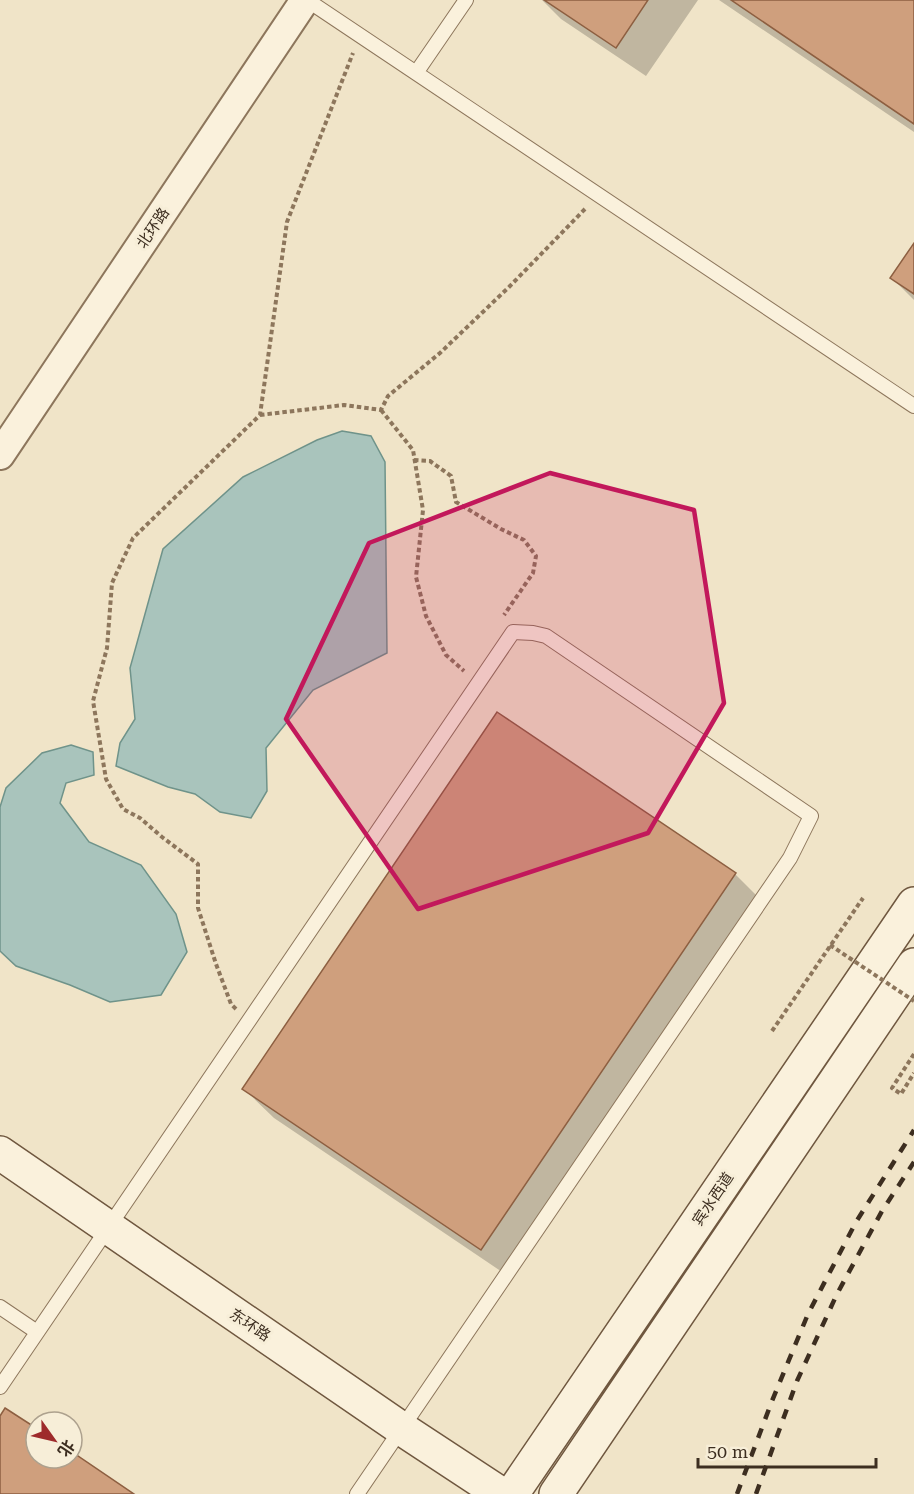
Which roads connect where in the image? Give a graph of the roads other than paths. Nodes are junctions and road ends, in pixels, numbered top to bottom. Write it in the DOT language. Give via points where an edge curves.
graph roads {
  1 [pos="306,0"];
  2 [pos="466,0"];
  3 [pos="416,73"];
  4 [pos="914,406"];
  5 [pos="0,455"];
  6 [pos="914,904"];
  7 [pos="914,965"];
  8 [pos="0,1153"];
  9 [pos="109,1228"];
  10 [pos="0,1307"];
  11 [pos="37,1332"];
  12 [pos="0,1387"];
  13 [pos="402,1429"];
  14 [pos="357,1494"];
  15 [pos="501,1494"];
  16 [pos="512,1494"];
  17 [pos="556,1494"];
  1 -- 3 [label="lane"];
  1 -- 5 [label="street, 北环路"];
  2 -- 3 [label="lane"];
  3 -- 4 [label="lane"];
  6 -- 16 [label="main road, 宾水西道"];
  7 -- 17 [label="main road"];
  8 -- 9 [label="main road, 东环路"];
  9 -- 11 [label="lane"];
  9 -- 13 [label="main road, 东环路"];
  9 -- 13 [label="lane" via="513,632 546,636 812,816 790,858"];
  10 -- 11 [label="lane"];
  11 -- 12 [label="lane"];
  13 -- 14 [label="lane"];
  13 -- 15 [label="main road, 东环路"];
}
